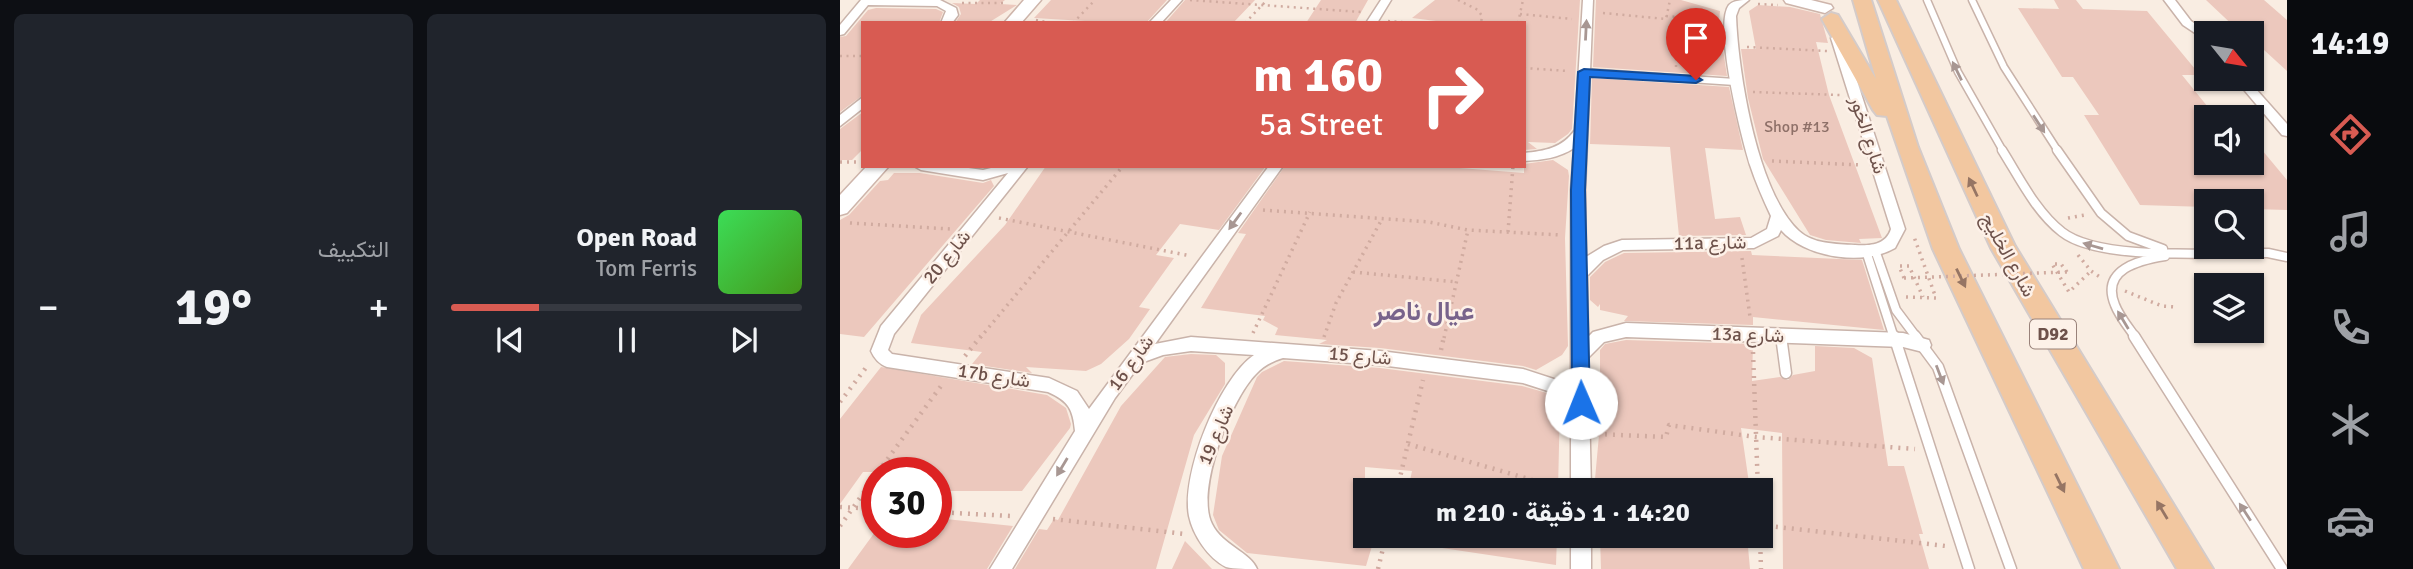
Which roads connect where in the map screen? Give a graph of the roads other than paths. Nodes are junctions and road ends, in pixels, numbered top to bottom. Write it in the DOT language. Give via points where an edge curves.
graph roads {
  1 [pos="1177,0"];
  2 [pos="1386,0"];
  3 [pos="1792,0"];
  4 [pos="1862,0"];
  5 [pos="1887,0"];
  6 [pos="1898,0"];
  7 [pos="1927,0"];
  8 [pos="1972,0"];
  9 [pos="2169,0"];
  10 [pos="2180,0"];
  11 [pos="866,1"];
  12 [pos="1740,1"];
  13 [pos="1031,2"];
  14 [pos="1829,7"];
  15 [pos="1587,9"];
  16 [pos="1374,19"];
  17 [pos="948,21"];
  18 [pos="1014,21"];
  19 [pos="1156,21"];
  20 [pos="2199,21"];
  21 [pos="2194,28"];
  22 [pos="840,32"];
  23 [pos="1907,47"];
  24 [pos="1584,72"];
  25 [pos="1736,87"];
  26 [pos="1889,89"];
  27 [pos="2251,91"];
  28 [pos="861,102"];
  29 [pos="840,122"];
  30 [pos="1580,132"];
  31 [pos="2287,132"];
  32 [pos="1907,147"];
  33 [pos="1526,157"];
  34 [pos="877,168"];
  35 [pos="936,168"];
  36 [pos="1011,168"];
  37 [pos="1018,168"];
  38 [pos="1274,168"];
  39 [pos="840,208"];
  40 [pos="1779,215"];
  41 [pos="2287,249"];
  42 [pos="1871,251"];
  43 [pos="2185,253"];
  44 [pos="2268,253"];
  45 [pos="2287,257"];
  46 [pos="1579,274"];
  47 [pos="1781,337"];
  48 [pos="1893,339"];
  49 [pos="1923,345"];
  50 [pos="1286,350"];
  51 [pos="879,351"];
  52 [pos="1581,354"];
  53 [pos="1133,359"];
  54 [pos="1786,373"];
  55 [pos="1581,403"];
  56 [pos="1084,430"];
  57 [pos="1581,478"];
  58 [pos="1581,548"];
  59 [pos="2193,562"];
  60 [pos="2102,565"];
  61 [pos="1000,569"];
  62 [pos="1247,569"];
  63 [pos="1581,569"];
  64 [pos="1969,569"];
  65 [pos="2011,569"];
  66 [pos="2282,569"];
  1 -- 19 [label="street"];
  2 -- 16 [label="street"];
  3 -- 14 [label="street"];
  4 -- 26 [label="main road"];
  5 -- 23 [label="main road, شارع الخليج / D92"];
  6 -- 23 [label="main road"];
  43 -- 7 [label="lane, one-way" via="2091,247 2049,221 1981,116"];
  8 -- 43 [label="lane, one-way" via="2029,110 2101,213 2112,225 2146,244"];
  9 -- 21 [label="street"];
  10 -- 20 [label="street"];
  11 -- 17 [label="street" via="939,3 952,9"];
  11 -- 22 [label="street"];
  12 -- 25 [label="street" via="1731,10 1730,20"];
  13 -- 18 [label="street"];
  14 -- 26 [label="main road"];
  14 -- 32 [label="main road"];
  14 -- 42 [label="street, شارع الخور" via="1898,229 1890,245"];
  24 -- 15 [label="street, one-way"];
  59 -- 23 [label="main road, شارع الخليج / D92, one-way" via="2004,248"];
  24 -- 25 [label="lane"];
  24 -- 30 [label="street"];
  25 -- 40 [label="street"];
  26 -- 32 [label="main road"];
  27 -- 31 [label="street"];
  28 -- 29 [label="street"];
  30 -- 33 [label="street" via="1554,153"];
  30 -- 46 [label="street"];
  32 -- 60 [label="main road, one-way" via="1947,250"];
  34 -- 39 [label="street"];
  35 -- 36 [label="street" via="983,174"];
  37 -- 51 [label="street, شارع 20" via="887,331"];
  38 -- 53 [label="street, شارع 16, one-way"];
  40 -- 42 [label="street" via="1795,236 1808,244"];
  40 -- 46 [label="street, 11a شارع" via="1773,232 1764,239 1741,245 1622,245 1589,261"];
  41 -- 44 [label="lane"];
  42 -- 48 [label="lane"];
  42 -- 49 [label="lane" via="1896,310"];
  43 -- 44 [label="lane"];
  66 -- 43 [label="lane, one-way" via="2114,303 2112,284 2129,264"];
  44 -- 45 [label="lane"];
  46 -- 52 [label="street"];
  47 -- 48 [label="street, 13a شارع"];
  47 -- 52 [label="street, 13a شارع" via="1612,332"];
  47 -- 54 [label="lane"];
  48 -- 49 [label="street, 13a شارع"];
  48 -- 64 [label="lane"];
  49 -- 65 [label="lane, one-way" via="1938,367"];
  50 -- 53 [label="street, شارع 15" via="1177,345"];
  50 -- 55 [label="street, شارع 15" via="1531,378"];
  50 -- 62 [label="street, شارع 19" via="1265,357 1239,382 1203,463 1197,489 1199,514 1208,537 1224,556"];
  51 -- 56 [label="street, 17b شارع" via="887,360 1065,390 1077,400"];
  52 -- 55 [label="street"];
  53 -- 56 [label="street, شارع 16"];
  55 -- 57 [label="street"];
  56 -- 61 [label="street, شارع 16, one-way"];
  58 -- 63 [label="street"];
}
